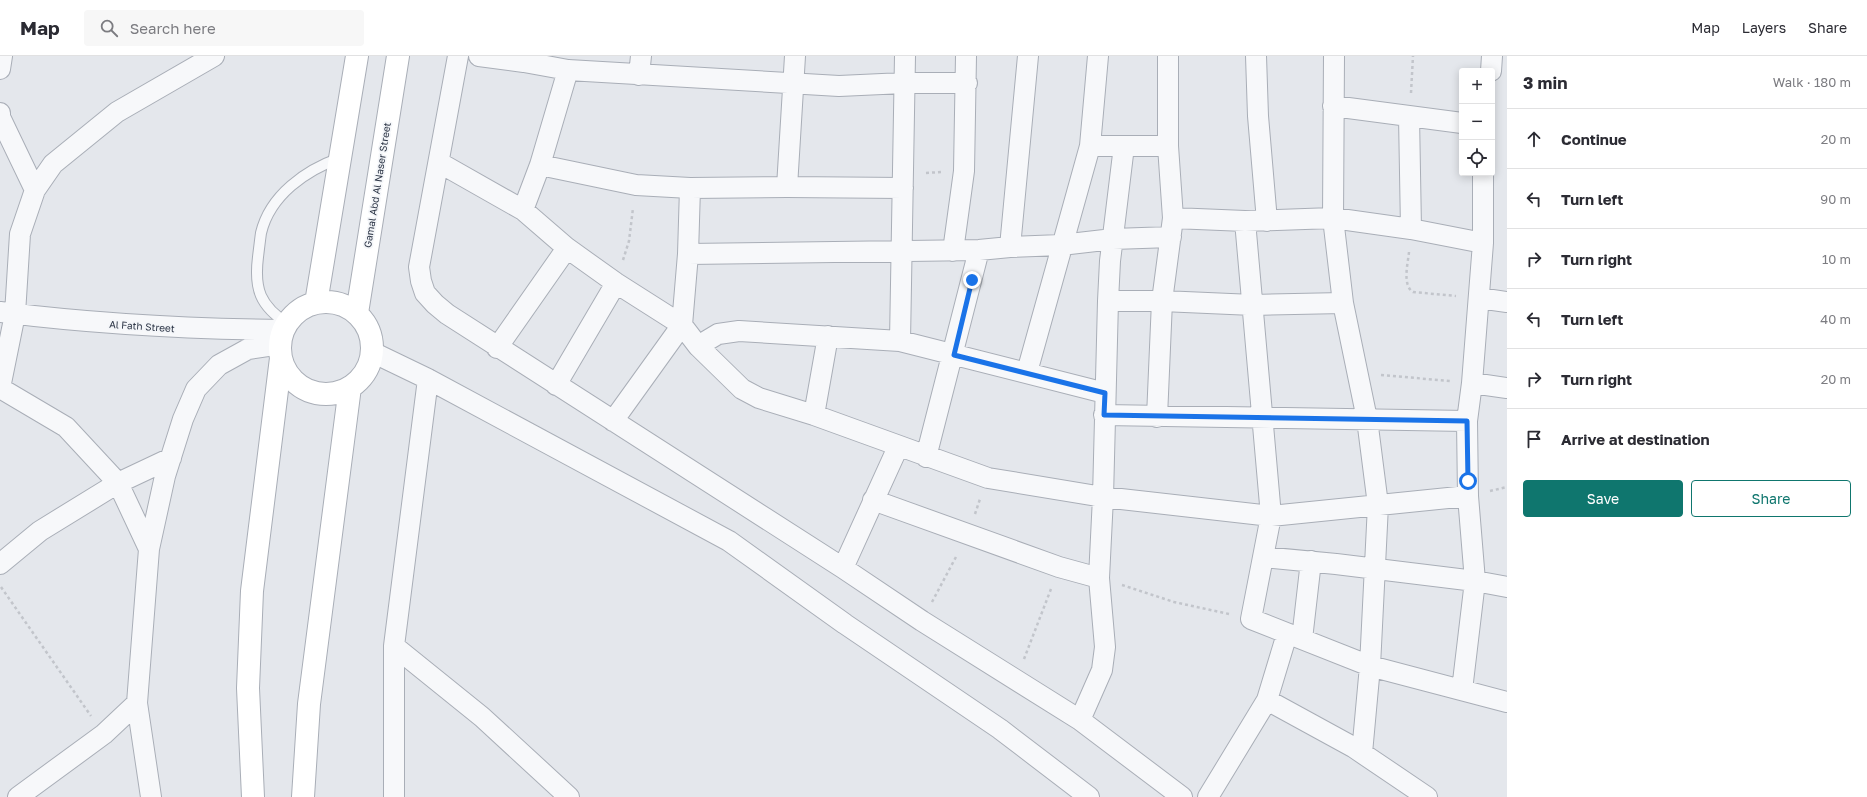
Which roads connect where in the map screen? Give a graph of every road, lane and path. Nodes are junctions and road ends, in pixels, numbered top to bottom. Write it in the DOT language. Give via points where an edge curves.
graph roads {
  1 [pos="2,56"];
  2 [pos="214,56"];
  3 [pos="357,56"];
  4 [pos="398,56"];
  5 [pos="458,56"];
  6 [pos="479,56"];
  7 [pos="795,56"];
  8 [pos="905,56"];
  9 [pos="966,56"];
  10 [pos="1028,56"];
  11 [pos="1098,56"];
  12 [pos="1168,56"];
  13 [pos="1256,56"];
  14 [pos="1334,56"];
  15 [pos="1413,56"];
  16 [pos="1492,56"];
  17 [pos="640,65"];
  18 [pos="1491,68"];
  19 [pos="0,69"];
  20 [pos="568,70"];
  21 [pos="904,82"];
  22 [pos="967,82"];
  23 [pos="795,84"];
  24 [pos="1333,106"];
  25 [pos="0,113"];
  26 [pos="1409,116"];
  27 [pos="1459,123"];
  28 [pos="1090,146"];
  29 [pos="1124,146"];
  30 [pos="1168,146"];
  31 [pos="340,158"];
  32 [pos="440,162"];
  33 [pos="540,165"];
  34 [pos="964,171"];
  35 [pos="1483,176"];
  36 [pos="903,181"];
  37 [pos="636,185"];
  38 [pos="787,187"];
  39 [pos="690,188"];
  40 [pos="35,190"];
  41 [pos="523,210"];
  42 [pos="1333,218"];
  43 [pos="1245,221"];
  44 [pos="1267,221"];
  45 [pos="1172,228"];
  46 [pos="1411,229"];
  47 [pos="1113,239"];
  48 [pos="1483,243"];
  49 [pos="1061,246"];
  50 [pos="1010,247"];
  51 [pos="567,248"];
  52 [pos="979,250"];
  53 [pos="953,251"];
  54 [pos="901,252"];
  55 [pos="688,254"];
  56 [pos="616,283"];
  57 [pos="1479,298"];
  58 [pos="1108,301"];
  59 [pos="1162,301"];
  60 [pos="1507,302"];
  61 [pos="316,303"];
  62 [pos="1342,304"];
  63 [pos="1253,305"];
  64 [pos="8,313"];
  65 [pos="356,313"];
  66 [pos="682,326"];
  67 [pos="828,336"];
  68 [pos="283,339"];
  69 [pos="900,341"];
  70 [pos="698,346"];
  71 [pos="497,348"];
  72 [pos="372,352"];
  73 [pos="954,355"];
  74 [pos="1027,372"];
  75 [pos="1357,373"];
  76 [pos="428,379"];
  77 [pos="1472,383"];
  78 [pos="556,385"];
  79 [pos="350,387"];
  80 [pos="0,388"];
  81 [pos="1507,388"];
  82 [pos="1105,393"];
  83 [pos="814,415"];
  84 [pos="1104,415"];
  85 [pos="1157,417"];
  86 [pos="1261,417"];
  87 [pos="1367,419"];
  88 [pos="613,421"];
  89 [pos="1467,421"];
  90 [pos="898,446"];
  91 [pos="926,457"];
  92 [pos="171,458"];
  93 [pos="988,478"];
  94 [pos="118,483"];
  95 [pos="1468,496"];
  96 [pos="1103,497"];
  97 [pos="873,500"];
  98 [pos="1378,504"];
  99 [pos="1271,516"];
  100 [pos="968,533"];
  101 [pos="149,549"];
  102 [pos="1263,557"];
  103 [pos="1311,561"];
  104 [pos="0,564"];
  105 [pos="1060,567"];
  106 [pos="843,568"];
  107 [pos="1375,569"];
  108 [pos="1099,578"];
  109 [pos="1475,581"];
  110 [pos="0,586"];
  111 [pos="1507,587"];
  112 [pos="1251,619"];
  113 [pos="922,621"];
  114 [pos="1294,636"];
  115 [pos="394,646"];
  116 [pos="1370,666"];
  117 [pos="1016,680"];
  118 [pos="1462,690"];
  119 [pos="1267,700"];
  120 [pos="1507,702"];
  121 [pos="137,703"];
  122 [pos="1080,720"];
  123 [pos="104,734"];
  124 [pos="1362,753"];
  125 [pos="18,797"];
  126 [pos="151,797"];
  127 [pos="253,797"];
  128 [pos="303,797"];
  129 [pos="394,797"];
  130 [pos="569,797"];
  131 [pos="1088,797"];
  132 [pos="1182,797"];
  133 [pos="1208,797"];
  134 [pos="1427,797"];
  1 -- 19 [label="street"];
  2 -- 40 [label="street" via="117,112 53,164"];
  3 -- 31 [label="main road"];
  4 -- 65 [label="main road, Gamal Abd Al Naser Street"];
  5 -- 32 [label="street"];
  6 -- 20 [label="street"];
  7 -- 23 [label="street"];
  8 -- 21 [label="street"];
  9 -- 22 [label="street"];
  10 -- 50 [label="street"];
  11 -- 28 [label="street"];
  12 -- 30 [label="street"];
  13 -- 44 [label="street"];
  14 -- 24 [label="street"];
  15 -- 26 [label="path"];
  16 -- 18 [label="street"];
  17 -- 20 [label="street"];
  17 -- 23 [label="street"];
  20 -- 33 [label="street"];
  21 -- 22 [label="street"];
  21 -- 23 [label="street" via="839,86"];
  21 -- 36 [label="street"];
  22 -- 34 [label="street"];
  23 -- 38 [label="street"];
  24 -- 26 [label="street"];
  24 -- 42 [label="street"];
  25 -- 40 [label="street"];
  26 -- 27 [label="street"];
  26 -- 46 [label="street"];
  28 -- 29 [label="street"];
  28 -- 49 [label="street"];
  29 -- 30 [label="street"];
  29 -- 47 [label="street"];
  30 -- 45 [label="street"];
  31 -- 61 [label="main road"];
  31 -- 68 [label="lane" via="324,163 295,181 273,207 261,232 258,286 263,302 273,315"];
  32 -- 41 [label="street"];
  32 -- 71 [label="street" via="419,267 421,281 435,304"];
  33 -- 37 [label="street"];
  33 -- 41 [label="street"];
  34 -- 36 [label="path"];
  34 -- 53 [label="street"];
  35 -- 48 [label="street"];
  36 -- 38 [label="street"];
  36 -- 54 [label="street"];
  37 -- 39 [label="street"];
  37 -- 56 [label="path" via="629,241"];
  38 -- 39 [label="street"];
  39 -- 55 [label="street"];
  40 -- 64 [label="street" via="20,234"];
  41 -- 51 [label="street"];
  42 -- 44 [label="street"];
  42 -- 46 [label="street"];
  42 -- 62 [label="street"];
  43 -- 44 [label="street"];
  43 -- 45 [label="street"];
  43 -- 63 [label="street"];
  45 -- 47 [label="street"];
  45 -- 59 [label="street"];
  46 -- 48 [label="street"];
  46 -- 57 [label="path" via="1406,284 1409,290"];
  47 -- 49 [label="street"];
  47 -- 58 [label="street"];
  48 -- 57 [label="street"];
  49 -- 50 [label="street"];
  49 -- 74 [label="street"];
  50 -- 52 [label="street"];
  51 -- 56 [label="street"];
  51 -- 71 [label="street"];
  52 -- 53 [label="street"];
  52 -- 73 [label="street"];
  53 -- 54 [label="street"];
  54 -- 55 [label="street"];
  54 -- 69 [label="street"];
  55 -- 66 [label="street"];
  56 -- 66 [label="street"];
  56 -- 78 [label="street"];
  57 -- 60 [label="street"];
  57 -- 77 [label="street"];
  58 -- 59 [label="street"];
  58 -- 82 [label="street"];
  59 -- 63 [label="street"];
  59 -- 85 [label="street"];
  61 -- 65 [label="main road" via="330,302 345,306"];
  61 -- 68 [label="main road" via="292,318"];
  62 -- 63 [label="street"];
  62 -- 75 [label="street"];
  63 -- 86 [label="street"];
  64 -- 68 [label="street, Al Fath Street"];
  64 -- 80 [label="street"];
  65 -- 72 [label="main road" via="366,324"];
  66 -- 70 [label="street"];
  66 -- 88 [label="street"];
  67 -- 69 [label="street"];
  67 -- 70 [label="street" via="727,331"];
  67 -- 83 [label="street"];
  68 -- 79 [label="main road" via="287,371 296,382 308,390 322,394"];
  68 -- 92 [label="street" via="248,349 219,365 196,389 183,419"];
  68 -- 127 [label="main road" via="252,591 248,688"];
  69 -- 73 [label="street"];
  70 -- 83 [label="street" via="742,389 759,398"];
  71 -- 78 [label="street"];
  72 -- 76 [label="street"];
  72 -- 79 [label="main road" via="361,378"];
  73 -- 74 [label="street"];
  73 -- 91 [label="street"];
  74 -- 82 [label="street"];
  75 -- 77 [label="path"];
  75 -- 87 [label="street"];
  76 -- 115 [label="street"];
  76 -- 131 [label="street" via="728,541 1000,729"];
  77 -- 81 [label="street"];
  77 -- 89 [label="street"];
  78 -- 88 [label="street"];
  79 -- 128 [label="main road" via="309,704"];
  80 -- 94 [label="street" via="66,427"];
  82 -- 84 [label="street"];
  83 -- 90 [label="street"];
  84 -- 85 [label="street"];
  84 -- 96 [label="street"];
  85 -- 86 [label="street"];
  86 -- 87 [label="street"];
  86 -- 99 [label="street"];
  87 -- 89 [label="street"];
  87 -- 98 [label="street"];
  88 -- 106 [label="street"];
  89 -- 95 [label="street"];
  90 -- 91 [label="street"];
  90 -- 97 [label="street"];
  91 -- 93 [label="street"];
  92 -- 94 [label="street"];
  92 -- 101 [label="street"];
  93 -- 96 [label="street"];
  93 -- 100 [label="path"];
  94 -- 101 [label="street"];
  94 -- 104 [label="street" via="40,531"];
  95 -- 98 [label="street"];
  95 -- 109 [label="street"];
  96 -- 99 [label="street"];
  96 -- 108 [label="street"];
  97 -- 100 [label="street"];
  97 -- 106 [label="street"];
  98 -- 99 [label="street"];
  98 -- 107 [label="street"];
  99 -- 102 [label="street"];
  100 -- 105 [label="street"];
  100 -- 113 [label="path"];
  101 -- 121 [label="street"];
  102 -- 103 [label="street"];
  102 -- 112 [label="street"];
  103 -- 107 [label="street"];
  103 -- 114 [label="street"];
  105 -- 108 [label="street"];
  105 -- 117 [label="path"];
  106 -- 113 [label="street"];
  107 -- 109 [label="street"];
  107 -- 116 [label="street"];
  108 -- 112 [label="path" via="1174,602"];
  108 -- 122 [label="street" via="1105,647 1102,670"];
  109 -- 111 [label="street"];
  109 -- 118 [label="street"];
  110 -- 123 [label="path"];
  112 -- 114 [label="street"];
  113 -- 117 [label="street"];
  114 -- 116 [label="street"];
  114 -- 119 [label="street"];
  115 -- 129 [label="street"];
  115 -- 130 [label="street" via="482,717"];
  116 -- 118 [label="street"];
  116 -- 124 [label="street"];
  117 -- 122 [label="street"];
  118 -- 120 [label="street"];
  119 -- 124 [label="street"];
  119 -- 133 [label="street"];
  121 -- 123 [label="street"];
  121 -- 126 [label="street"];
  122 -- 132 [label="street"];
  123 -- 125 [label="street"];
  124 -- 134 [label="street"];
}
